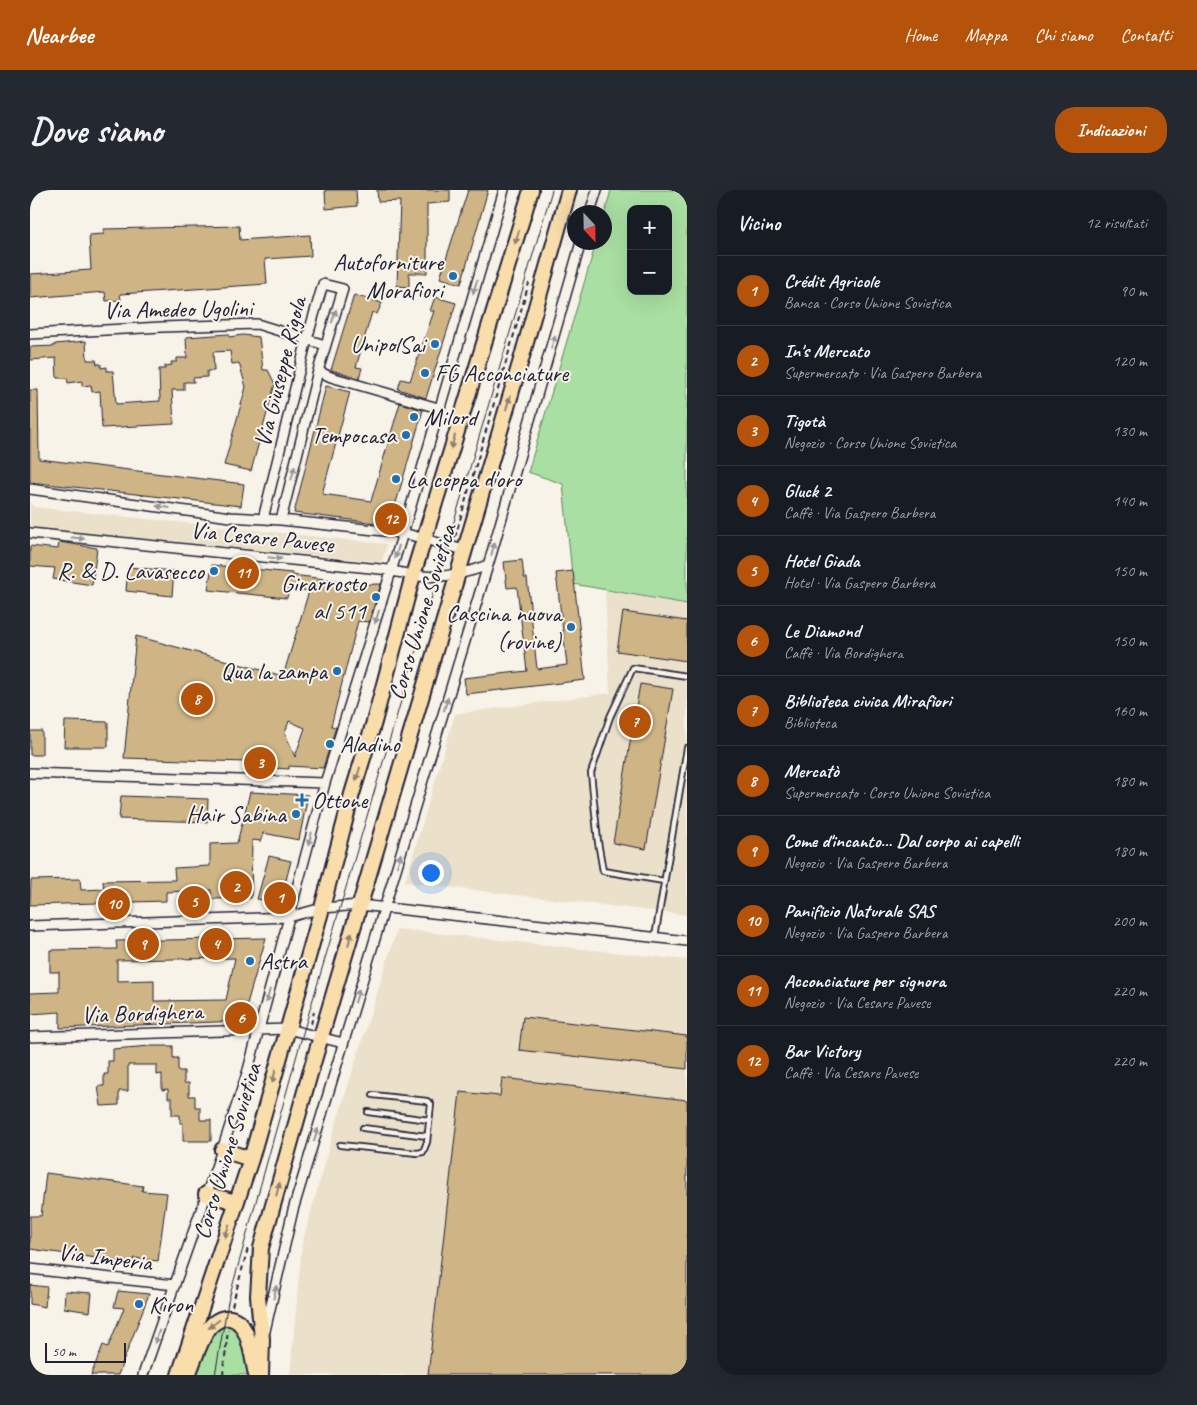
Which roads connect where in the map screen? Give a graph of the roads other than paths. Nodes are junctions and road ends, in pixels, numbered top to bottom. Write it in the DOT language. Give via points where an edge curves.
graph roads {
  1 [pos="504,190"];
  2 [pos="531,190"];
  3 [pos="569,190"];
  4 [pos="597,190"];
  5 [pos="592,205"];
  6 [pos="580,250"];
  7 [pos="30,334"];
  8 [pos="307,339"];
  9 [pos="325,345"];
  10 [pos="318,371"];
  11 [pos="438,408"];
  12 [pos="30,489"];
  13 [pos="264,519"];
  14 [pos="281,520"];
  15 [pos="30,533"];
  16 [pos="402,533"];
  17 [pos="424,538"];
  18 [pos="464,550"];
  19 [pos="488,565"];
  20 [pos="391,570"];
  21 [pos="413,575"];
  22 [pos="457,575"];
  23 [pos="687,676"];
  24 [pos="687,748"];
  25 [pos="30,773"];
  26 [pos="325,783"];
  27 [pos="664,880"];
  28 [pos="360,905"];
  29 [pos="384,907"];
  30 [pos="322,908"];
  31 [pos="289,918"];
  32 [pos="30,926"];
  33 [pos="655,937"];
  34 [pos="687,941"];
  35 [pos="288,1029"];
  36 [pos="258,1030"];
  37 [pos="30,1037"];
  38 [pos="321,1037"];
  39 [pos="343,1043"];
  40 [pos="373,1096"];
  41 [pos="368,1112"];
  42 [pos="429,1120"];
  43 [pos="363,1128"];
  44 [pos="427,1136"];
  45 [pos="340,1145"];
  46 [pos="222,1150"];
  47 [pos="251,1159"];
  48 [pos="206,1194"];
  49 [pos="236,1202"];
  50 [pos="30,1268"];
  51 [pos="175,1285"];
  52 [pos="262,1339"];
  53 [pos="143,1375"];
  54 [pos="179,1375"];
  55 [pos="188,1375"];
  56 [pos="256,1375"];
  57 [pos="261,1375"];
  1 -- 11 [label="street, Corso Unione Sovietica, one-way"];
  2 -- 17 [label="main road, Corso Unione Sovietica, one-way"];
  18 -- 3 [label="main road, Corso Unione Sovietica, one-way"];
  4 -- 5 [label="street"];
  19 -- 6 [label="street, Corso Unione Sovietica, one-way"];
  7 -- 8 [label="street, Via Amedeo Ugolini" via="257,324"];
  8 -- 9 [label="street, Via Amedeo Ugolini"];
  9 -- 8 [label="street, Via Giuseppe Rigola, one-way" via="343,289 323,284"];
  8 -- 13 [label="street, Via Giuseppe Rigola"];
  9 -- 10 [label="street, Via Giuseppe Rigola"];
  10 -- 11 [label="street"];
  14 -- 10 [label="street, Via Giuseppe Rigola, one-way"];
  11 -- 16 [label="street, Corso Unione Sovietica"];
  13 -- 12 [label="street, Via Cesare Pavese, one-way"];
  13 -- 14 [label="street, Via Cesare Pavese"];
  14 -- 16 [label="street, Via Cesare Pavese"];
  15 -- 20 [label="street, Via Cesare Pavese, one-way"];
  16 -- 17 [label="street, Via Cesare Pavese"];
  16 -- 20 [label="street, Corso Unione Sovietica, one-way"];
  17 -- 18 [label="street, Via Cesare Pavese"];
  17 -- 21 [label="main road, Corso Unione Sovietica"];
  18 -- 22 [label="main road, Corso Unione Sovietica"];
  19 -- 22 [label="street, Via Cesare Pavese"];
  29 -- 19 [label="street, Corso Unione Sovietica, one-way"];
  20 -- 21 [label="street, Via Cesare Pavese"];
  20 -- 26 [label="street, Corso Unione Sovietica, one-way"];
  21 -- 22 [label="street, Via Cesare Pavese"];
  21 -- 30 [label="main road, Corso Unione Sovietica, one-way"];
  22 -- 28 [label="main road, Corso Unione Sovietica"];
  23 -- 27 [label="lane" via="633,668 610,717 591,773 602,871"];
  24 -- 27 [label="lane"];
  25 -- 26 [label="street"];
  26 -- 31 [label="street, Corso Unione Sovietica, one-way"];
  27 -- 33 [label="lane"];
  28 -- 29 [label="street"];
  28 -- 30 [label="street"];
  38 -- 28 [label="main road, Corso Unione Sovietica, one-way"];
  29 -- 33 [label="street"];
  39 -- 29 [label="street, Corso Unione Sovietica, one-way"];
  30 -- 31 [label="street"];
  30 -- 35 [label="main road, Corso Unione Sovietica"];
  31 -- 32 [label="street"];
  31 -- 36 [label="street, Corso Unione Sovietica, one-way"];
  33 -- 34 [label="street"];
  35 -- 36 [label="street, Via Bordighera"];
  35 -- 38 [label="street, Via Bordighera"];
  35 -- 47 [label="main road, Corso Unione Sovietica, one-way"];
  36 -- 37 [label="street, Via Bordighera"];
  36 -- 46 [label="street, Corso Unione Sovietica"];
  38 -- 39 [label="street, Via Bordighera"];
  52 -- 38 [label="main road, Corso Unione Sovietica, one-way" via="258,1296 261,1248"];
  52 -- 39 [label="street, Corso Unione Sovietica, one-way" via="293,1210"];
  40 -- 42 [label="lane" via="427,1101 431,1104"];
  41 -- 42 [label="lane"];
  42 -- 44 [label="lane"];
  43 -- 44 [label="lane"];
  44 -- 45 [label="lane" via="423,1152 417,1153"];
  46 -- 47 [label="main road"];
  46 -- 48 [label="street, Corso Unione Sovietica"];
  47 -- 49 [label="main road, Corso Unione Sovietica"];
  48 -- 49 [label="main road"];
  48 -- 51 [label="street, Corso Unione Sovietica"];
  49 -- 54 [label="main road, Corso Unione Sovietica, one-way"];
  50 -- 51 [label="street, Via Imperia"];
  51 -- 53 [label="street, Corso Unione Sovietica, one-way"];
  52 -- 57 [label="main road, Corso Unione Sovietica"];
  56 -- 55 [label="main road, one-way" via="246,1333 242,1325 229,1318 213,1323 208,1329"];
}
